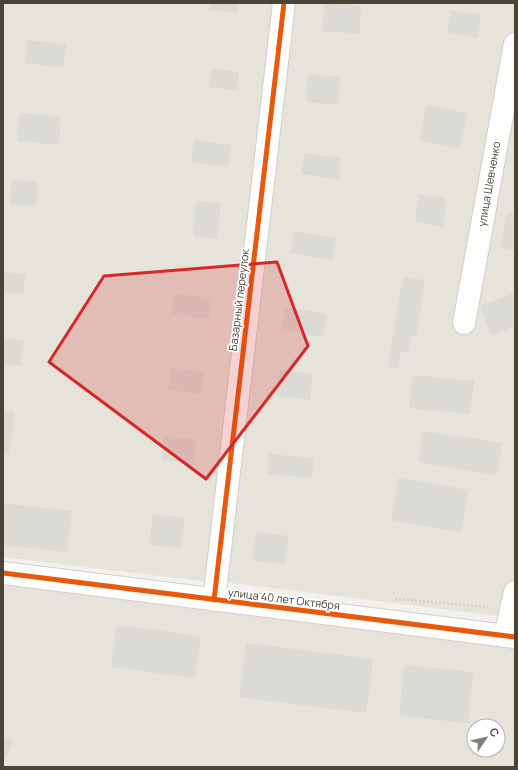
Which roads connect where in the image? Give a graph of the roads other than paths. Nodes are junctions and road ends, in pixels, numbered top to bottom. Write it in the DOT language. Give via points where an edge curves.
graph roads {
  1 [pos="284,3"];
  2 [pos="515,44"];
  3 [pos="464,323"];
  4 [pos="3,573"];
  5 [pos="515,592"];
  6 [pos="214,600"];
  7 [pos="510,637"];
  1 -- 6 [label="street, Базарный переулок"];
  2 -- 3 [label="street, улица Шевченко"];
  4 -- 6 [label="street, улица 40 лет Октября"];
  5 -- 7 [label="street"];
  6 -- 7 [label="street, улица 40 лет Октября"];
}
